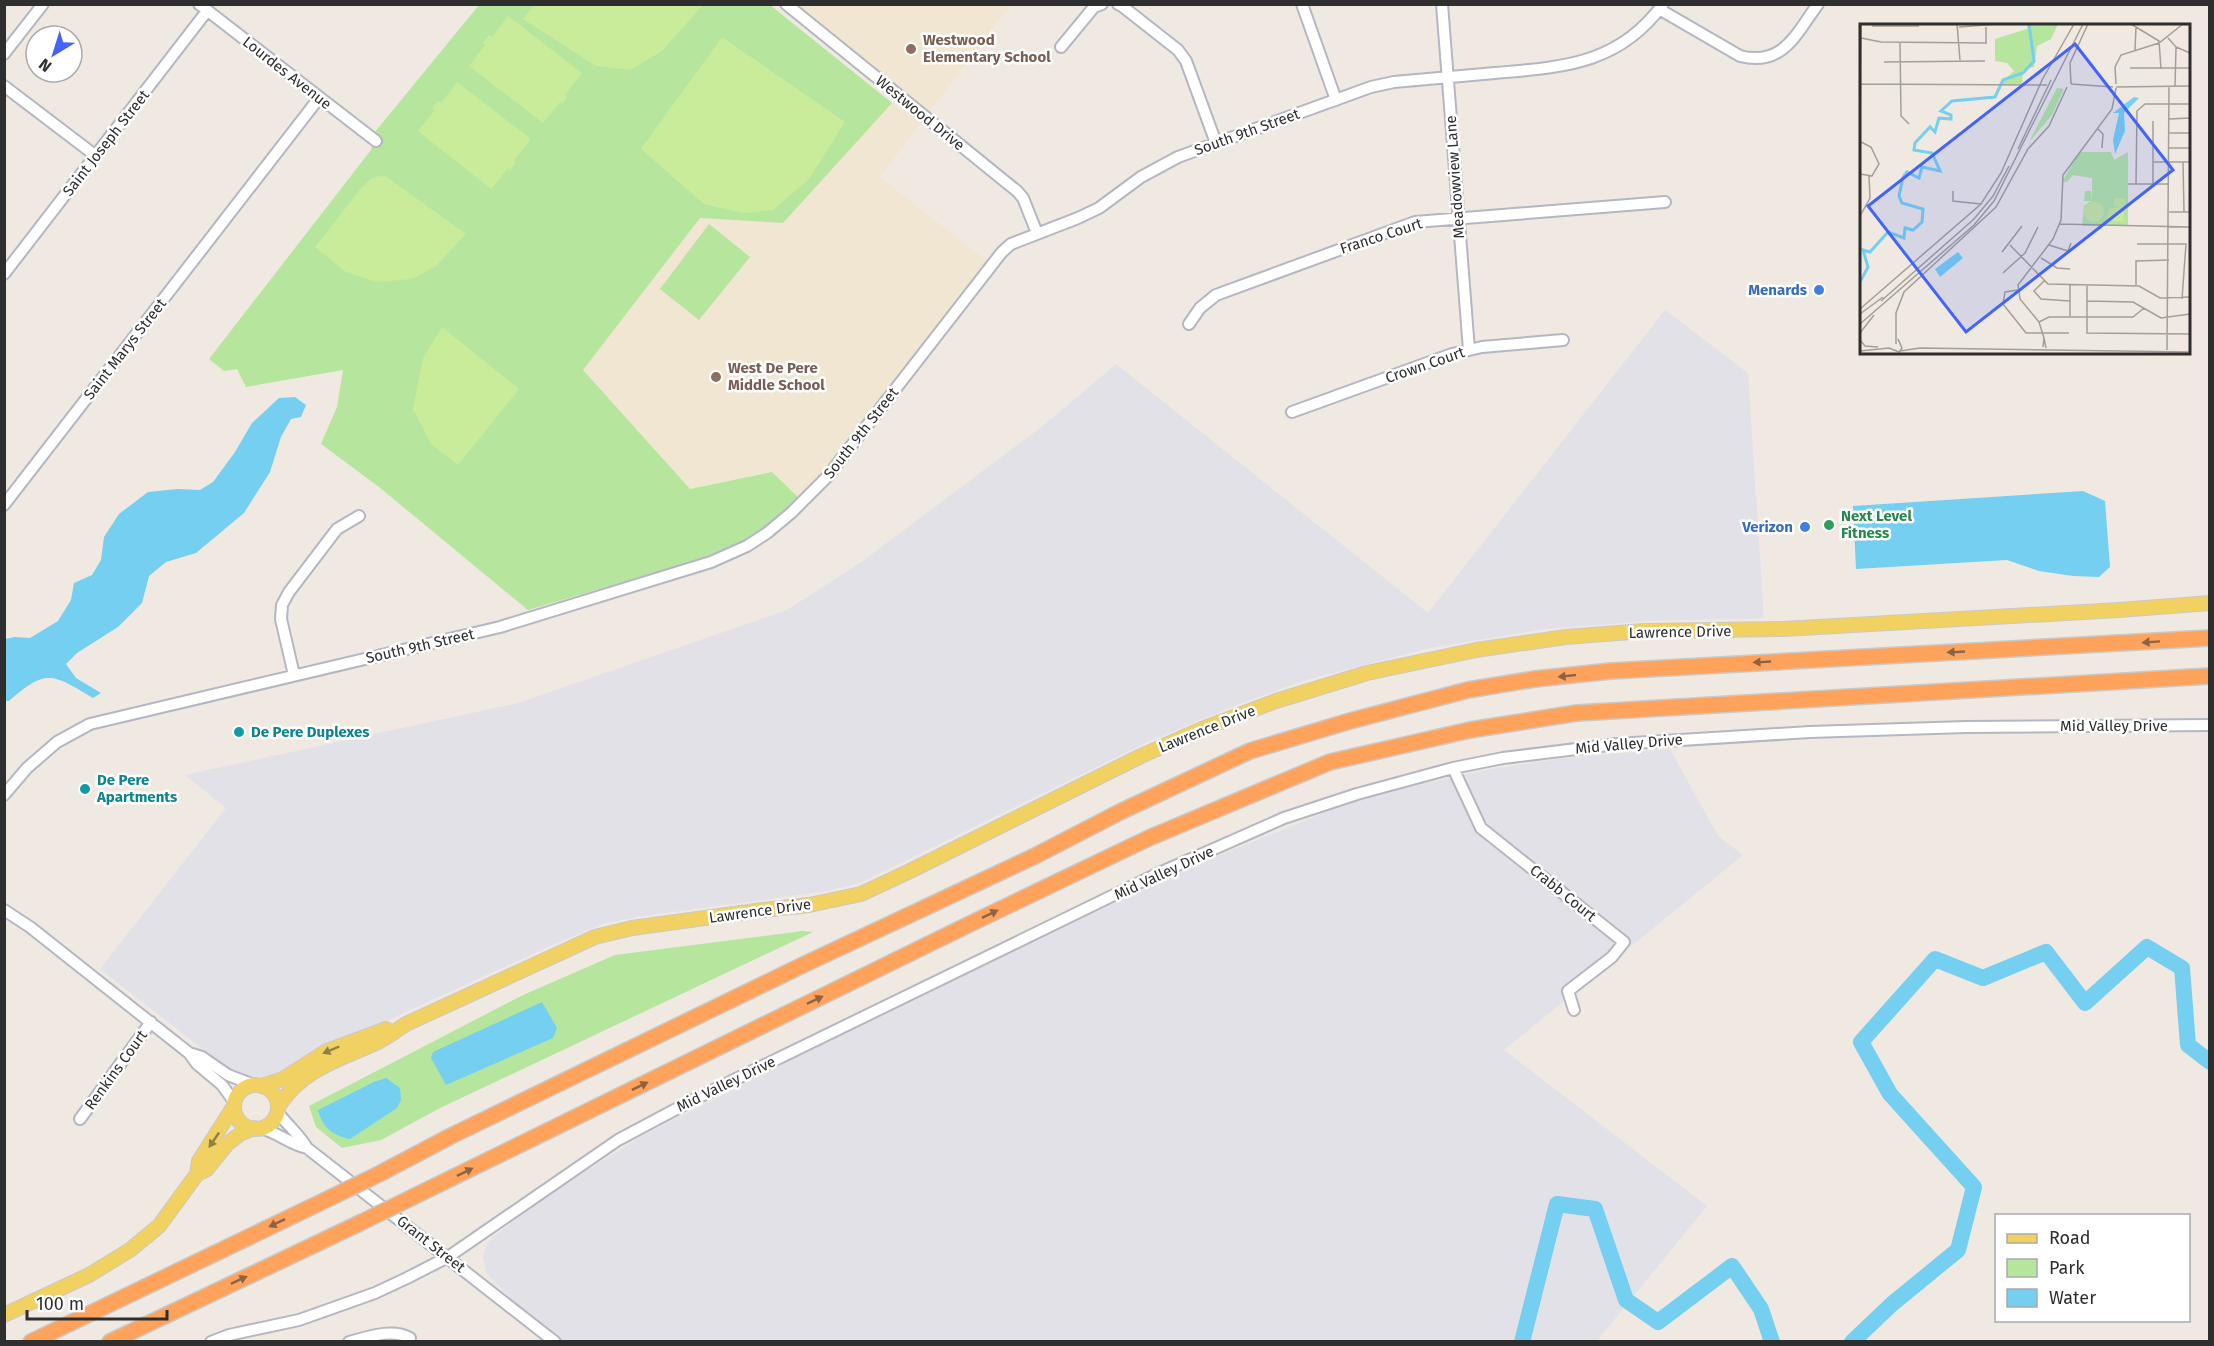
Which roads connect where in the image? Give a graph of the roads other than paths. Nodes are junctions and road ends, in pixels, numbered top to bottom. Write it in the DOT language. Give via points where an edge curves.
graph roads {
  1 [pos="43,4"];
  2 [pos="786,4"];
  3 [pos="1102,4"];
  4 [pos="1118,4"];
  5 [pos="1302,4"];
  6 [pos="1442,4"];
  7 [pos="1818,4"];
  8 [pos="1661,7"];
  9 [pos="203,8"];
  10 [pos="1061,47"];
  11 [pos="4,54"];
  12 [pos="1448,77"];
  13 [pos="4,86"];
  14 [pos="319,98"];
  15 [pos="1336,100"];
  16 [pos="376,141"];
  17 [pos="1216,143"];
  18 [pos="96,156"];
  19 [pos="1665,202"];
  20 [pos="1459,219"];
  21 [pos="1037,233"];
  22 [pos="4,274"];
  23 [pos="1189,324"];
  24 [pos="1563,340"];
  25 [pos="1469,350"];
  26 [pos="1292,412"];
  27 [pos="4,505"];
  28 [pos="359,516"];
  29 [pos="2210,603"];
  30 [pos="2210,638"];
  31 [pos="294,675"];
  32 [pos="2210,676"];
  33 [pos="2210,725"];
  34 [pos="1453,768"];
  35 [pos="6,795"];
  36 [pos="4,902"];
  37 [pos="4,910"];
  38 [pos="30,927"];
  39 [pos="1574,1010"];
  40 [pos="151,1022"];
  41 [pos="406,1024"];
  42 [pos="189,1053"];
  43 [pos="258,1086"];
  44 [pos="234,1104"];
  45 [pos="278,1109"];
  46 [pos="80,1119"];
  47 [pos="258,1128"];
  48 [pos="306,1148"];
  49 [pos="197,1174"];
  50 [pos="448,1257"];
  51 [pos="4,1315"];
  52 [pos="411,1338"];
  53 [pos="31,1341"];
  54 [pos="110,1341"];
  55 [pos="211,1341"];
  56 [pos="349,1341"];
  57 [pos="555,1341"];
  1 -- 11 [label="street"];
  2 -- 21 [label="street, Westwood Drive" via="1017,191"];
  3 -- 10 [label="street" via="1094,7"];
  4 -- 17 [label="street" via="1186,61"];
  5 -- 15 [label="street"];
  6 -- 12 [label="street, Meadowview Lane"];
  7 -- 8 [label="street" via="1783,50 1755,60 1740,56"];
  8 -- 12 [label="street, South 9th Street" via="1627,40 1593,58 1555,68"];
  9 -- 14 [label="street, Lourdes Avenue"];
  9 -- 18 [label="street, Saint Joseph Street"];
  12 -- 15 [label="street, South 9th Street" via="1394,82"];
  12 -- 20 [label="street, Meadowview Lane"];
  13 -- 18 [label="street"];
  14 -- 16 [label="street, Lourdes Avenue"];
  14 -- 27 [label="street, Saint Marys Street"];
  15 -- 17 [label="street, South 9th Street"];
  17 -- 21 [label="street, South 9th Street" via="1158,167 1099,208"];
  18 -- 22 [label="street, Saint Joseph Street"];
  19 -- 20 [label="street, Franco Court"];
  20 -- 23 [label="street, Franco Court" via="1415,222 1216,295"];
  20 -- 25 [label="street, Meadowview Lane"];
  21 -- 31 [label="street, South 9th Street" via="1002,252 827,477 762,537 711,562 500,627"];
  24 -- 25 [label="street, Crown Court"];
  25 -- 26 [label="street, Crown Court"];
  28 -- 31 [label="street" via="338,529 282,605 281,619"];
  29 -- 41 [label="main road, Lawrence Drive" via="1794,628 1644,631 1476,650 1367,673 1202,729 861,894 595,937"];
  30 -- 53 [label="highway, one-way, bridge" via="1611,671 1536,679 1468,690 1250,751"];
  31 -- 35 [label="street, South 9th Street" via="90,724 57,742 27,768"];
  54 -- 32 [label="highway, one-way, bridge" via="1149,838 1330,762 1470,730 1577,712"];
  33 -- 34 [label="street, Mid Valley Drive" via="1810,732 1617,744"];
  34 -- 39 [label="street, Crabb Court" via="1481,828 1624,942 1612,957 1568,991"];
  34 -- 50 [label="street, Mid Valley Drive" via="1284,818 1158,874 694,1099 618,1140"];
  36 -- 38 [label="street"];
  37 -- 38 [label="street"];
  38 -- 40 [label="street"];
  40 -- 42 [label="street"];
  40 -- 46 [label="street, Renkins Court"];
  41 -- 43 [label="main road, one-way" via="327,1051 283,1079"];
  41 -- 45 [label="main road, Lawrence Drive" via="302,1079 285,1095"];
  42 -- 43 [label="street" via="228,1075"];
  42 -- 44 [label="street" via="222,1085"];
  43 -- 44 [label="main road" via="241,1091"];
  43 -- 45 [label="main road" via="273,1094"];
  44 -- 47 [label="main road" via="242,1123"];
  44 -- 49 [label="main road, one-way" via="199,1161"];
  45 -- 47 [label="main road" via="272,1122"];
  45 -- 48 [label="street, Grant Street"];
  47 -- 48 [label="street, Grant Street"];
  47 -- 49 [label="main road" via="232,1139 207,1169"];
  48 -- 50 [label="street, Grant Street"];
  49 -- 51 [label="main road" via="159,1226 130,1250"];
  50 -- 55 [label="street, Mid Valley Drive" via="342,1306"];
  50 -- 57 [label="street, Grant Street"];
  52 -- 56 [label="street" via="383,1334"];
}
